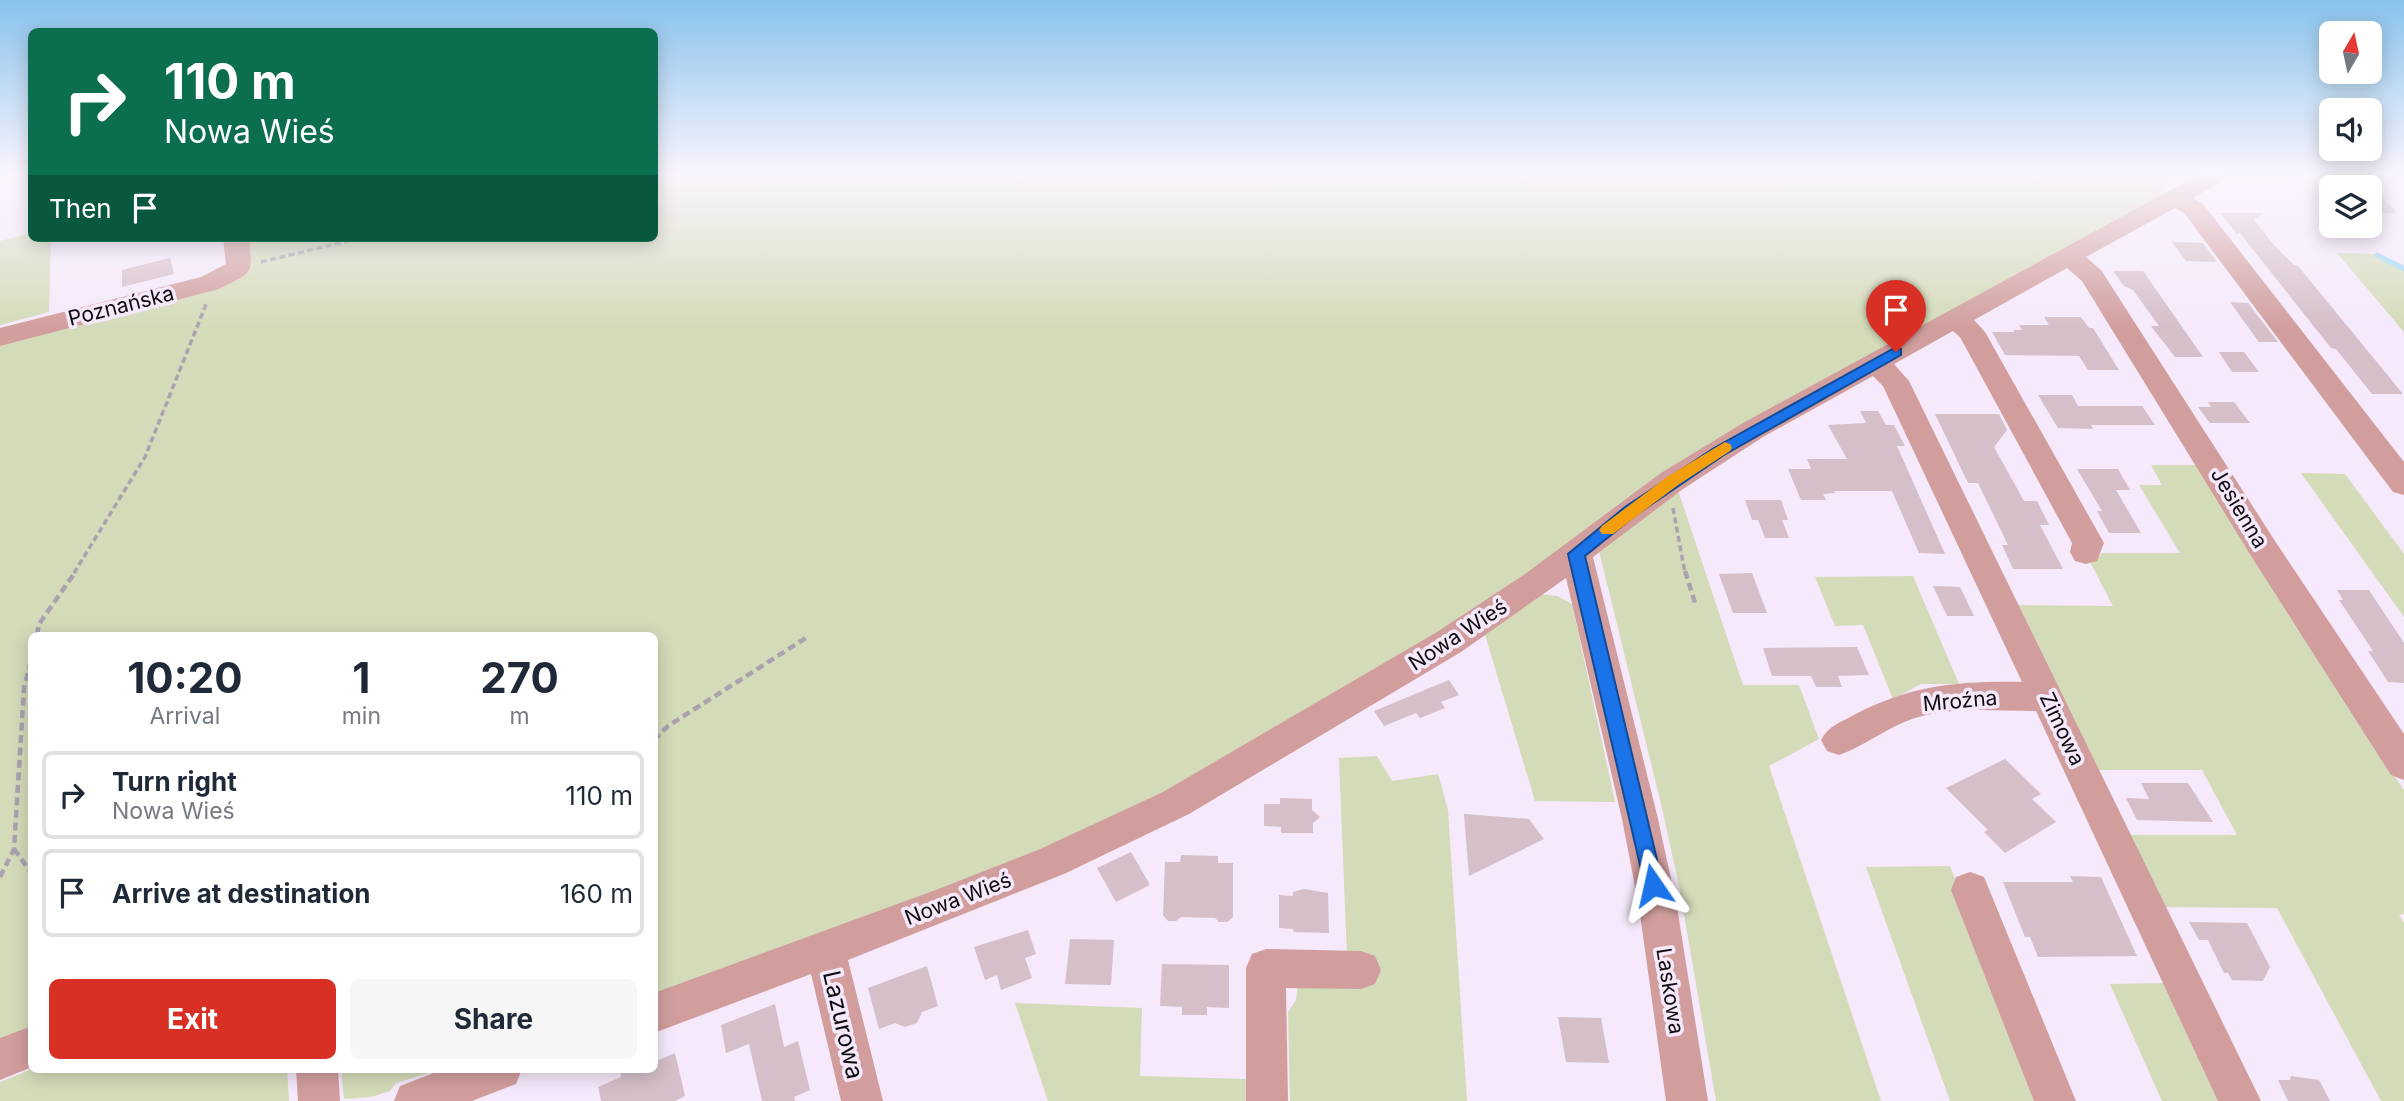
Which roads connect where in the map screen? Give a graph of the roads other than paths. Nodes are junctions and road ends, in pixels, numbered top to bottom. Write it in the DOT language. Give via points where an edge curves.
graph roads {
  1 [pos="2126,225"];
  2 [pos="2207,225"];
  3 [pos="236,242"];
  4 [pos="2070,257"];
  5 [pos="1956,319"];
  6 [pos="0,337"];
  7 [pos="1875,363"];
  8 [pos="2404,484"];
  9 [pos="2086,552"];
  10 [pos="1576,554"];
  11 [pos="2047,697"];
  12 [pos="1839,740"];
  13 [pos="2404,764"];
  14 [pos="1969,890"];
  15 [pos="825,950"];
  16 [pos="1361,970"];
  17 [pos="658,1012"];
  18 [pos="28,1048"];
  19 [pos="0,1059"];
  20 [pos="317,1073"];
  21 [pos="490,1073"];
  22 [pos="319,1101"];
  23 [pos="415,1101"];
  24 [pos="862,1101"];
  25 [pos="1267,1101"];
  26 [pos="1687,1101"];
  27 [pos="2055,1101"];
  28 [pos="2239,1101"];
  1 -- 4 [label="street, Nowa Wieś"];
  2 -- 8 [label="street"];
  3 -- 6 [label="street, Poznańska" via="239,268 210,282"];
  4 -- 5 [label="street, Nowa Wieś"];
  4 -- 13 [label="street, Jesienna" via="2092,276"];
  5 -- 7 [label="street, Nowa Wieś"];
  5 -- 9 [label="street" via="1971,332 2004,391 2088,543"];
  7 -- 10 [label="street, Nowa Wieś" via="1672,481"];
  7 -- 11 [label="street, Zimowa" via="1895,382"];
  10 -- 15 [label="street, Nowa Wieś" via="1449,642 1176,803 1051,862"];
  10 -- 26 [label="street, Laskowa" via="1658,907"];
  11 -- 12 [label="street, Mroźna" via="1929,701 1896,710"];
  11 -- 28 [label="street, Zimowa"];
  14 -- 27 [label="street"];
  15 -- 17 [label="street, Nowa Wieś"];
  15 -- 24 [label="street, Lazurowa"];
  16 -- 25 [label="street" via="1266,968"];
  18 -- 19 [label="street"];
  20 -- 22 [label="street"];
  21 -- 23 [label="street"];
}
